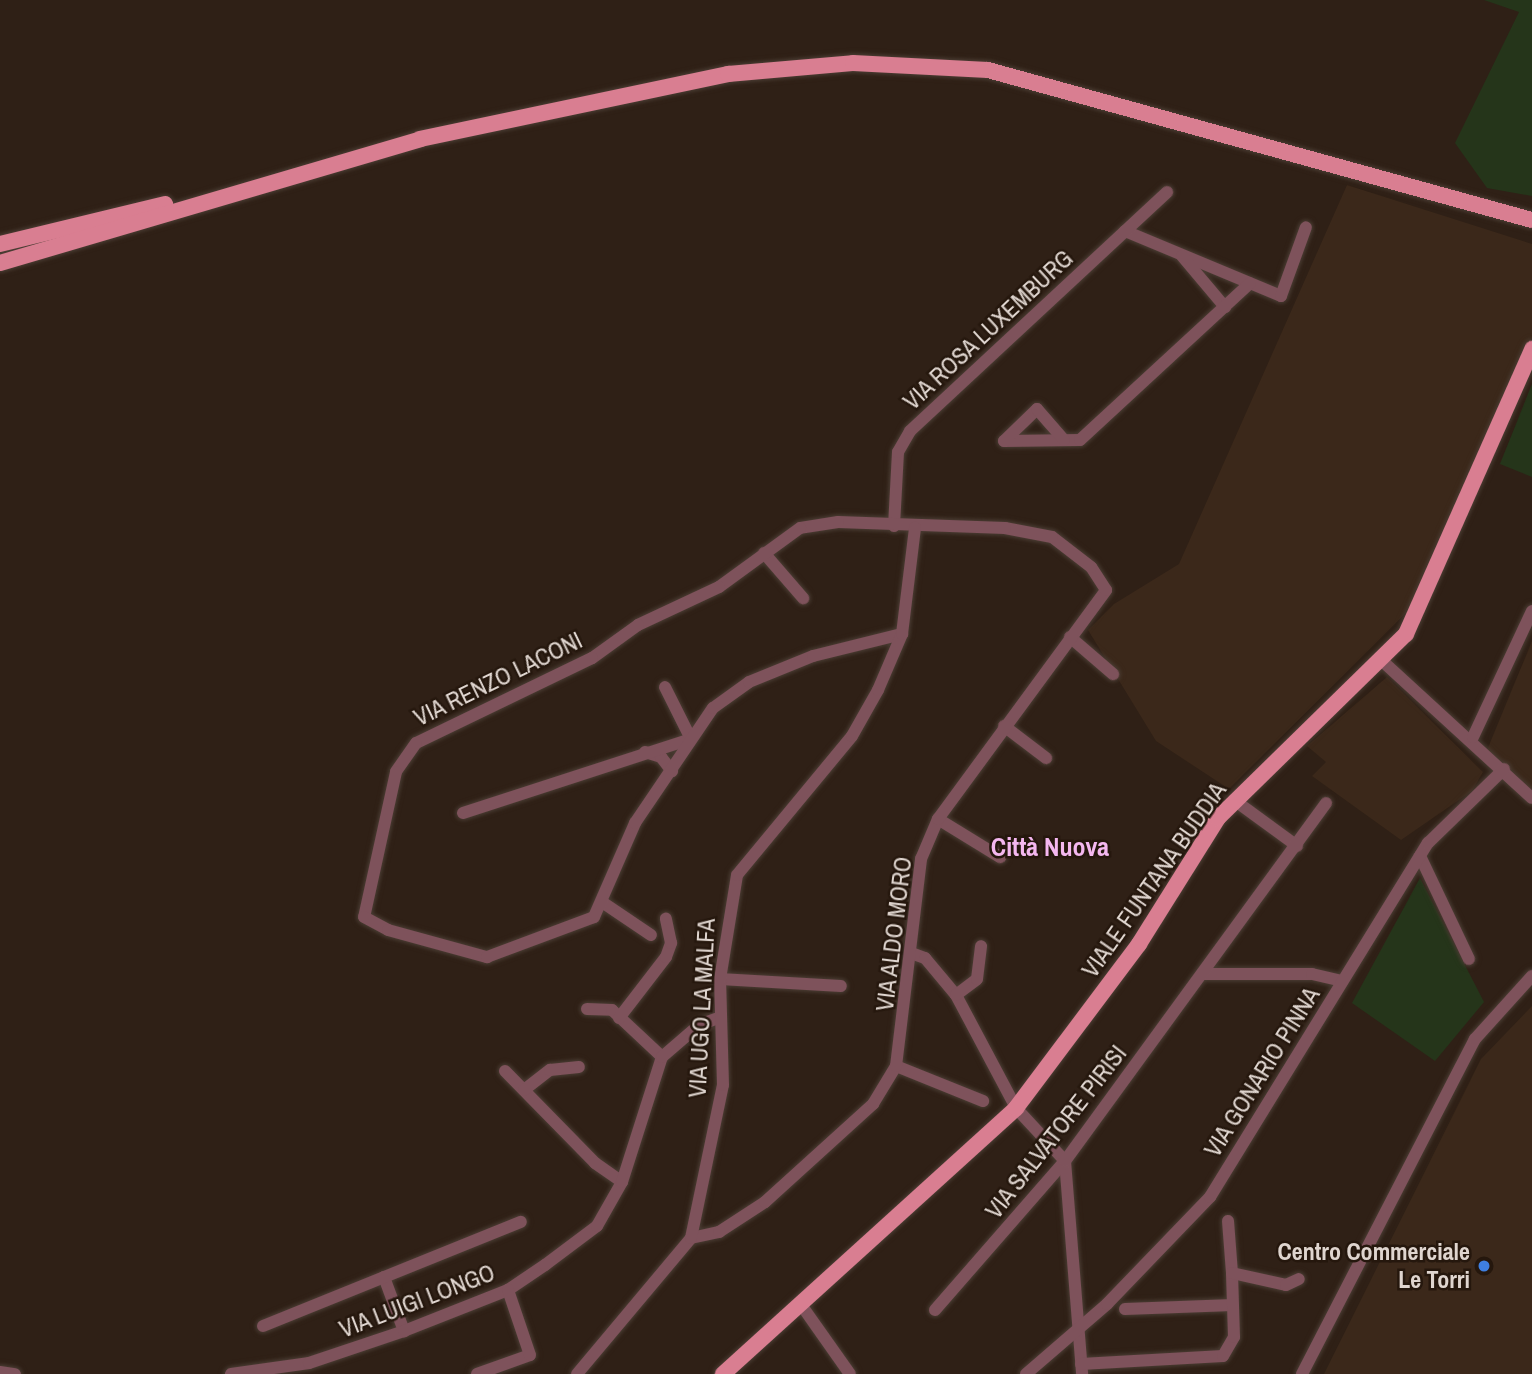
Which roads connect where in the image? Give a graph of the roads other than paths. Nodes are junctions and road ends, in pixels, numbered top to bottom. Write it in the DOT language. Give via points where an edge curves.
graph roads {
  1 [pos="1167,192"];
  2 [pos="226,194"];
  3 [pos="1510,213"];
  4 [pos="1532,214"];
  5 [pos="1532,220"];
  6 [pos="1306,227"];
  7 [pos="1125,231"];
  8 [pos="1532,232"];
  9 [pos="0,244"];
  10 [pos="1180,254"];
  11 [pos="0,263"];
  12 [pos="1250,283"];
  13 [pos="1225,307"];
  14 [pos="1532,349"];
  15 [pos="1064,440"];
  16 [pos="894,526"];
  17 [pos="915,528"];
  18 [pos="764,553"];
  19 [pos="803,598"];
  20 [pos="1532,611"];
  21 [pos="902,634"];
  22 [pos="1070,637"];
  23 [pos="1379,658"];
  24 [pos="1113,674"];
  25 [pos="665,687"];
  26 [pos="1004,726"];
  27 [pos="1473,737"];
  28 [pos="691,739"];
  29 [pos="644,752"];
  30 [pos="1046,758"];
  31 [pos="1504,769"];
  32 [pos="672,771"];
  33 [pos="1532,798"];
  34 [pos="1234,800"];
  35 [pos="1326,803"];
  36 [pos="463,813"];
  37 [pos="938,819"];
  38 [pos="1297,846"];
  39 [pos="1420,856"];
  40 [pos="1000,857"];
  41 [pos="602,902"];
  42 [pos="666,919"];
  43 [pos="651,935"];
  44 [pos="981,946"];
  45 [pos="911,953"];
  46 [pos="1469,960"];
  47 [pos="1203,974"];
  48 [pos="1532,976"];
  49 [pos="720,979"];
  50 [pos="1342,981"];
  51 [pos="841,986"];
  52 [pos="956,995"];
  53 [pos="587,1009"];
  54 [pos="721,1017"];
  55 [pos="619,1018"];
  56 [pos="662,1057"];
  57 [pos="897,1066"];
  58 [pos="579,1067"];
  59 [pos="505,1071"];
  60 [pos="524,1090"];
  61 [pos="983,1101"];
  62 [pos="1016,1108"];
  63 [pos="1065,1161"];
  64 [pos="622,1182"];
  65 [pos="1228,1221"];
  66 [pos="522,1222"];
  67 [pos="691,1238"];
  68 [pos="1232,1273"];
  69 [pos="384,1277"];
  70 [pos="1299,1279"];
  71 [pos="508,1290"];
  72 [pos="1233,1305"];
  73 [pos="802,1306"];
  74 [pos="1125,1309"];
  75 [pos="935,1310"];
  76 [pos="263,1326"];
  77 [pos="1077,1329"];
  78 [pos="404,1331"];
  79 [pos="1081,1369"];
  80 [pos="288,1370"];
  81 [pos="0,1372"];
  82 [pos="15,1374"];
  83 [pos="232,1374"];
  84 [pos="477,1374"];
  85 [pos="577,1374"];
  86 [pos="723,1374"];
  87 [pos="850,1374"];
  88 [pos="1026,1374"];
  89 [pos="1302,1374"];
  1 -- 7 [label="street, VIA ROSA LUXEMBURG"];
  2 -- 3 [label="main road" via="571,105 728,74 853,62 988,70 1287,157"];
  2 -- 9 [label="main road" via="104,214"];
  2 -- 11 [label="main road"];
  3 -- 4 [label="main road"];
  3 -- 5 [label="main road"];
  3 -- 8 [label="main road"];
  6 -- 12 [label="street" via="1280,296"];
  7 -- 10 [label="street"];
  7 -- 16 [label="street, VIA ROSA LUXEMBURG" via="911,431 898,452"];
  10 -- 12 [label="street"];
  10 -- 13 [label="street"];
  12 -- 13 [label="street"];
  13 -- 15 [label="street" via="1080,440"];
  14 -- 23 [label="main road, VIALE FUNTANA BUDDIA" via="1421,606 1406,634"];
  15 -- 15 [label="street" via="1004,441 1037,409"];
  16 -- 17 [label="street"];
  16 -- 18 [label="street" via="838,522 800,528"];
  17 -- 21 [label="street, VIA UGO LA MALFA"];
  17 -- 22 [label="street, VIA ALDO MORO" via="1005,528 1052,537 1091,567 1106,590"];
  18 -- 19 [label="street"];
  18 -- 41 [label="street, VIA RENZO LACONI" via="719,587 638,625 593,658 416,743 396,772 364,917 388,930 487,957 578,926"];
  20 -- 27 [label="street"];
  21 -- 28 [label="street, VIA RENZO LACONI" via="838,648 749,682 713,708"];
  21 -- 49 [label="street, VIA UGO LA MALFA" via="852,736 737,875"];
  22 -- 24 [label="street"];
  22 -- 26 [label="street, VIA ALDO MORO"];
  23 -- 27 [label="street"];
  23 -- 34 [label="main road, VIALE FUNTANA BUDDIA"];
  25 -- 28 [label="street"];
  26 -- 30 [label="street"];
  26 -- 37 [label="street, VIA ALDO MORO"];
  27 -- 31 [label="street"];
  28 -- 29 [label="street"];
  28 -- 32 [label="street, VIA RENZO LACONI"];
  29 -- 32 [label="street" via="660,757"];
  29 -- 36 [label="street"];
  31 -- 33 [label="street"];
  31 -- 39 [label="street, VIA GONARIO PINNA"];
  32 -- 41 [label="street, VIA RENZO LACONI" via="635,822"];
  34 -- 38 [label="street"];
  34 -- 62 [label="main road, VIALE FUNTANA BUDDIA" via="1139,944"];
  35 -- 38 [label="street, VIA SALVATORE PIRISI"];
  37 -- 40 [label="street"];
  37 -- 45 [label="street, VIA ALDO MORO" via="921,859"];
  38 -- 47 [label="street, VIA SALVATORE PIRISI"];
  39 -- 46 [label="street"];
  39 -- 50 [label="street, VIA GONARIO PINNA"];
  41 -- 43 [label="street"];
  42 -- 55 [label="street" via="671,943 666,957"];
  44 -- 52 [label="street" via="977,979"];
  45 -- 52 [label="street" via="925,958"];
  45 -- 57 [label="street, VIA ALDO MORO"];
  47 -- 50 [label="street" via="1312,975"];
  47 -- 63 [label="street, VIA SALVATORE PIRISI"];
  48 -- 89 [label="street" via="1475,1039"];
  49 -- 51 [label="street"];
  49 -- 54 [label="street, VIA UGO LA MALFA"];
  50 -- 77 [label="street, VIA GONARIO PINNA" via="1210,1197"];
  52 -- 62 [label="street"];
  53 -- 55 [label="street" via="612,1010"];
  54 -- 56 [label="street" via="699,1025"];
  54 -- 67 [label="street, VIA UGO LA MALFA" via="723,1085"];
  55 -- 56 [label="street"];
  56 -- 64 [label="street, VIA LUIGI LONGO"];
  57 -- 61 [label="street"];
  57 -- 67 [label="street, VIA ALDO MORO" via="873,1104 765,1202 719,1232"];
  58 -- 60 [label="street" via="550,1070"];
  59 -- 60 [label="street"];
  60 -- 64 [label="street"];
  62 -- 63 [label="street"];
  62 -- 73 [label="main road, VIALE FUNTANA BUDDIA"];
  63 -- 75 [label="street, VIA SALVATORE PIRISI"];
  63 -- 77 [label="street"];
  64 -- 71 [label="street, VIA LUIGI LONGO" via="597,1226"];
  65 -- 68 [label="street"];
  66 -- 69 [label="street"];
  67 -- 85 [label="street, VIA UGO LA MALFA"];
  68 -- 70 [label="street" via="1286,1285"];
  68 -- 72 [label="street"];
  69 -- 76 [label="street"];
  69 -- 78 [label="street"];
  71 -- 78 [label="street, VIA LUIGI LONGO"];
  71 -- 84 [label="street" via="530,1355"];
  72 -- 74 [label="street"];
  72 -- 79 [label="street" via="1234,1337 1229,1350 1214,1359"];
  73 -- 86 [label="main road, VIALE FUNTANA BUDDIA"];
  73 -- 87 [label="street"];
  77 -- 79 [label="street"];
  77 -- 88 [label="street, VIA GONARIO PINNA"];
  78 -- 80 [label="street, VIA LUIGI LONGO"];
  80 -- 83 [label="street, VIA LUIGI LONGO"];
  81 -- 82 [label="street"];
}
